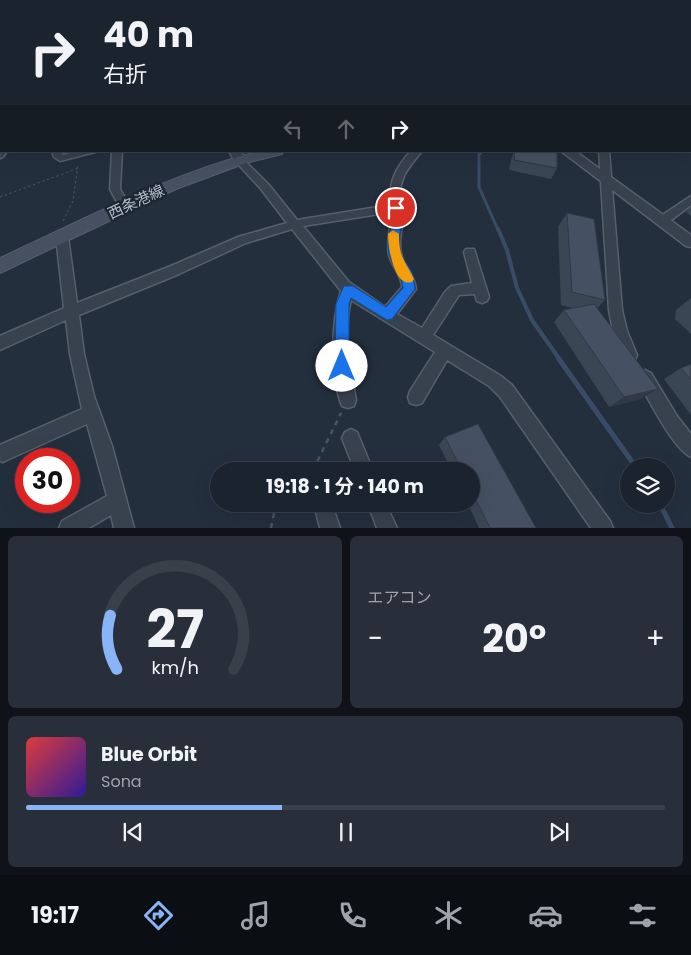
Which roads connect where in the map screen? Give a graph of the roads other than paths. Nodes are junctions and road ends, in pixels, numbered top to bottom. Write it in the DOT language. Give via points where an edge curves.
graph roads {
  1 [pos="57,152"];
  2 [pos="89,152"];
  3 [pos="117,152"];
  4 [pos="269,152"];
  5 [pos="568,152"];
  6 [pos="604,152"];
  7 [pos="411,153"];
  8 [pos="237,156"];
  9 [pos="607,181"];
  10 [pos="691,200"];
  11 [pos="125,207"];
  12 [pos="396,208"];
  13 [pos="662,220"];
  14 [pos="295,225"];
  15 [pos="62,237"];
  16 [pos="691,242"];
  17 [pos="470,252"];
  18 [pos="0,266"];
  19 [pos="348,290"];
  20 [pos="71,312"];
  21 [pos="387,315"];
  22 [pos="424,337"];
  23 [pos="0,342"];
  24 [pos="445,350"];
  25 [pos="416,398"];
  26 [pos="348,400"];
  27 [pos="92,414"];
  28 [pos="350,438"];
  29 [pos="691,448"];
  30 [pos="3,453"];
  31 [pos="360,462"];
  32 [pos="117,501"];
  33 [pos="325,512"];
  34 [pos="380,512"];
  35 [pos="69,528"];
  36 [pos="124,528"];
  37 [pos="330,528"];
  38 [pos="387,528"];
  39 [pos="603,528"];
  1 -- 2 [label="street" via="60,158"];
  3 -- 11 [label="street" via="115,189"];
  4 -- 8 [label="main road, 西条港線"];
  5 -- 9 [label="street"];
  6 -- 9 [label="street"];
  7 -- 12 [label="street" via="395,180"];
  8 -- 11 [label="main road, 西条港線"];
  8 -- 14 [label="street"];
  9 -- 13 [label="street"];
  9 -- 29 [label="street" via="615,315 620,336 671,422"];
  10 -- 13 [label="street"];
  11 -- 15 [label="main road, 西条港線"];
  12 -- 14 [label="street"];
  12 -- 21 [label="street" via="394,249 409,289"];
  13 -- 16 [label="street"];
  14 -- 19 [label="street"];
  14 -- 20 [label="street" via="238,242"];
  15 -- 18 [label="main road, 西条港線"];
  15 -- 20 [label="street"];
  17 -- 22 [label="street" via="481,293 456,290"];
  19 -- 21 [label="street"];
  19 -- 26 [label="street" via="342,304 342,366"];
  20 -- 23 [label="street"];
  20 -- 27 [label="street" via="77,354"];
  21 -- 22 [label="street"];
  22 -- 24 [label="street"];
  24 -- 25 [label="street"];
  24 -- 39 [label="street" via="495,380 506,391"];
  27 -- 30 [label="street"];
  27 -- 32 [label="street"];
  28 -- 31 [label="street"];
  32 -- 35 [label="street"];
  32 -- 36 [label="street"];
  33 -- 37 [label="street"];
  34 -- 38 [label="street"];
}
